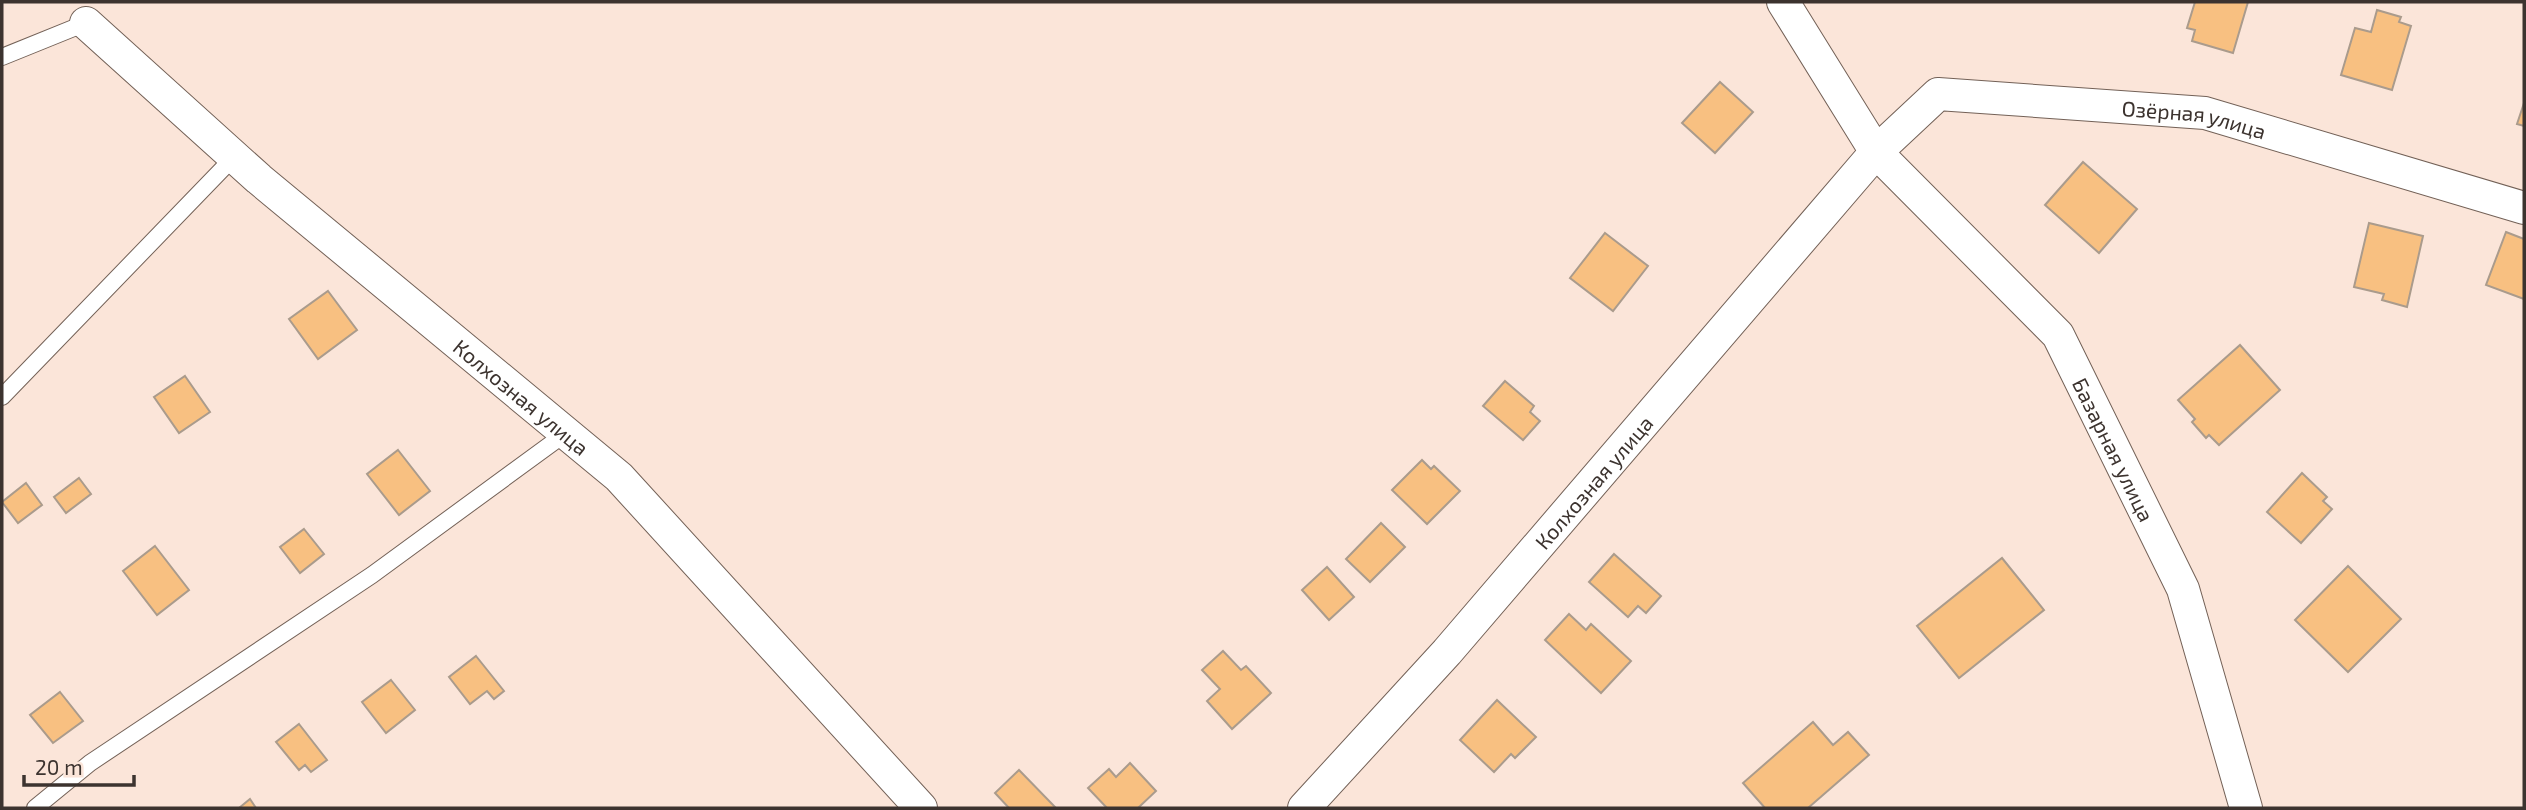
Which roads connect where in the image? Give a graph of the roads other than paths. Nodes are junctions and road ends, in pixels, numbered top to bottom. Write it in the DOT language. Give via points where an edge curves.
graph roads {
  1 [pos="1783,2"];
  2 [pos="86,23"];
  3 [pos="2,57"];
  4 [pos="1876,152"];
  5 [pos="234,157"];
  6 [pos="2524,208"];
  7 [pos="2,397"];
  8 [pos="566,433"];
  9 [pos="36,808"];
  10 [pos="921,808"];
  11 [pos="1304,808"];
  12 [pos="2246,808"];
  1 -- 4 [label="street, Базарная улица"];
  2 -- 3 [label="lane"];
  2 -- 5 [label="street, Колхозная улица"];
  4 -- 6 [label="street, Озёрная улица" via="1938,94 2205,113"];
  4 -- 11 [label="street, Колхозная улица" via="1447,652"];
  4 -- 12 [label="street, Базарная улица" via="2058,335 2183,589"];
  5 -- 7 [label="lane"];
  5 -- 8 [label="street, Колхозная улица"];
  8 -- 9 [label="lane" via="372,575 90,763"];
  8 -- 10 [label="street, Колхозная улица" via="619,477"];
}
